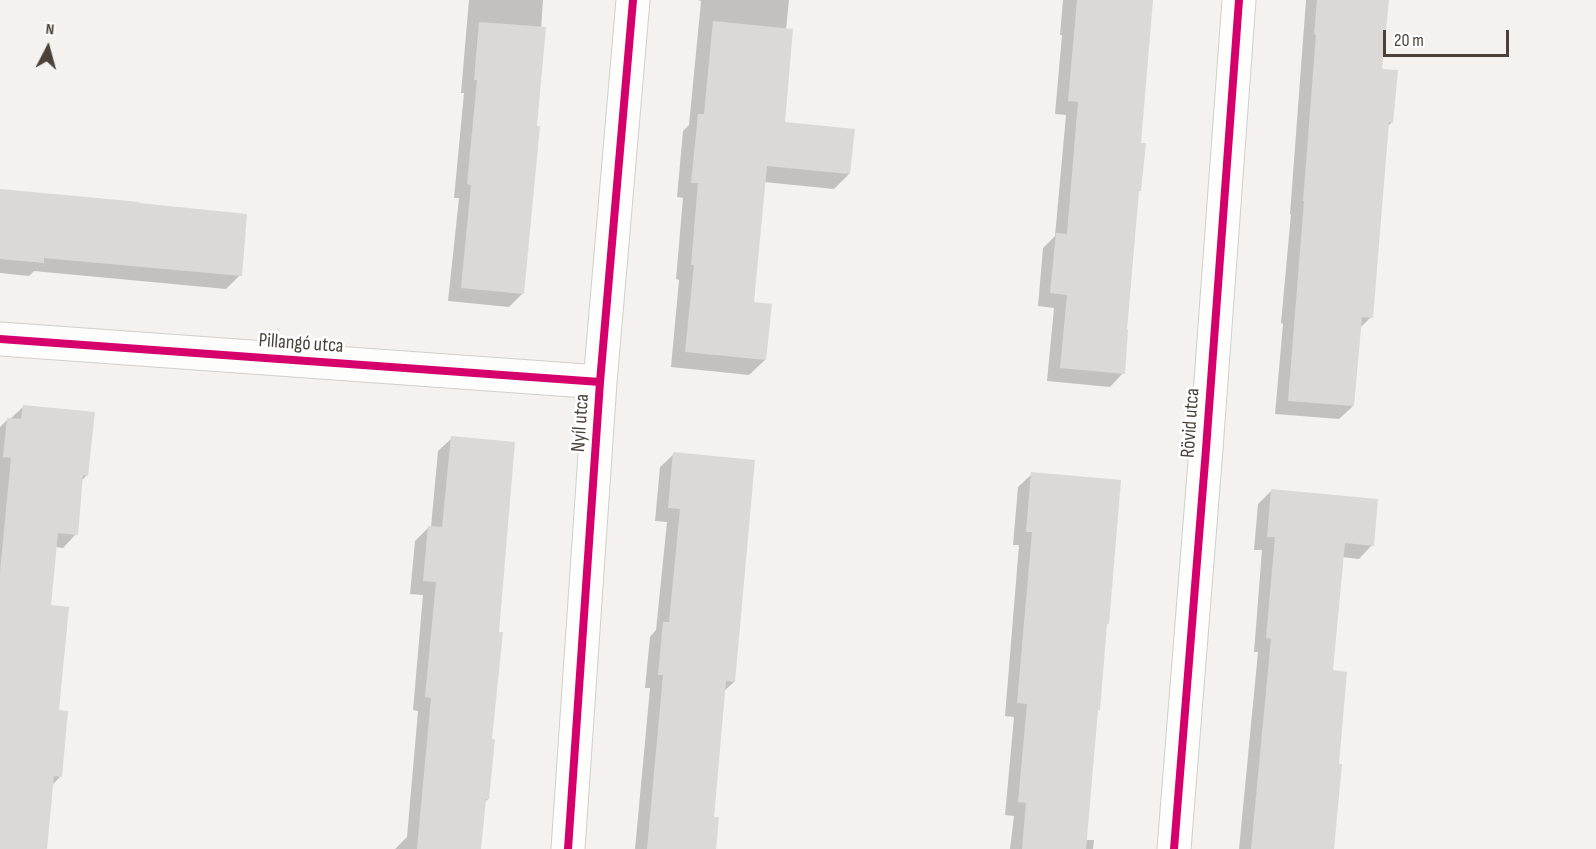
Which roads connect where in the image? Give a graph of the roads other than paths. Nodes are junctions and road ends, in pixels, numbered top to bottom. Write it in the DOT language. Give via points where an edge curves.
graph roads {
  1 [pos="633,0"];
  2 [pos="1239,0"];
  3 [pos="0,339"];
  4 [pos="600,382"];
  5 [pos="568,849"];
  6 [pos="1174,849"];
  1 -- 4 [label="street, Nyíl utca"];
  2 -- 6 [label="street, Rövid utca"];
  3 -- 4 [label="street, Pillangó utca"];
  4 -- 5 [label="street, Nyíl utca"];
}
